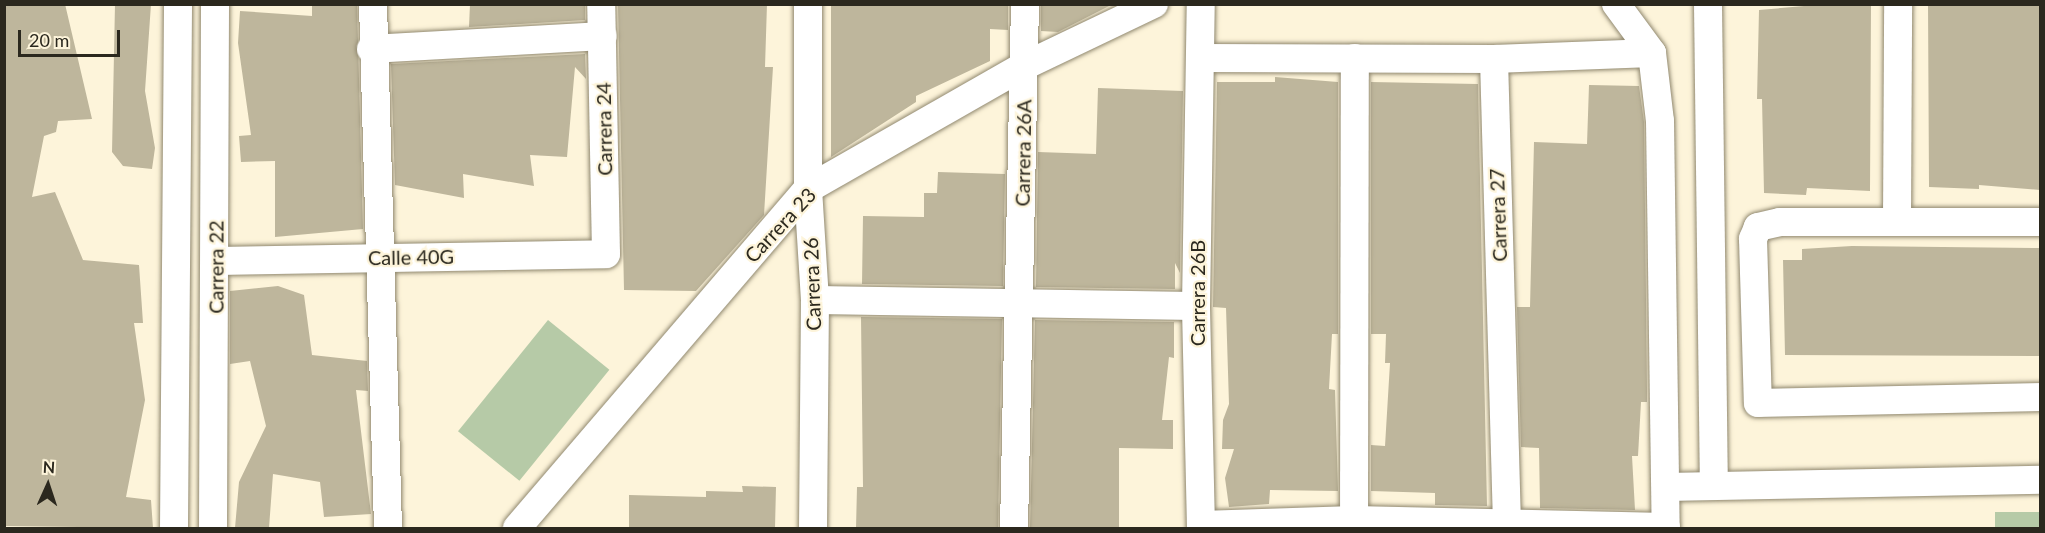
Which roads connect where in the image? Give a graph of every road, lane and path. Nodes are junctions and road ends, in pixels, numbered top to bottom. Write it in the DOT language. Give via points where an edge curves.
graph roads {
  1 [pos="178,4"];
  2 [pos="215,4"];
  3 [pos="372,4"];
  4 [pos="601,4"];
  5 [pos="808,4"];
  6 [pos="1025,4"];
  7 [pos="1154,4"];
  8 [pos="1201,4"];
  9 [pos="1616,4"];
  10 [pos="1708,4"];
  11 [pos="1898,4"];
  12 [pos="603,36"];
  13 [pos="371,49"];
  14 [pos="1652,53"];
  15 [pos="1200,58"];
  16 [pos="1354,58"];
  17 [pos="1494,59"];
  18 [pos="1024,66"];
  19 [pos="808,189"];
  20 [pos="1897,222"];
  21 [pos="2040,222"];
  22 [pos="606,254"];
  23 [pos="379,257"];
  24 [pos="217,261"];
  25 [pos="815,300"];
  26 [pos="1020,301"];
  27 [pos="1196,306"];
  28 [pos="2040,397"];
  29 [pos="2040,480"];
  30 [pos="1714,484"];
  31 [pos="1667,487"];
  32 [pos="1354,524"];
  33 [pos="1507,526"];
  34 [pos="1201,527"];
  35 [pos="174,528"];
  36 [pos="213,528"];
  37 [pos="388,528"];
  38 [pos="517,528"];
  39 [pos="813,528"];
  40 [pos="1014,528"];
  41 [pos="1666,528"];
  1 -- 35 [label="street, Carrera 22"];
  2 -- 24 [label="street, Carrera 22"];
  3 -- 13 [label="street"];
  4 -- 12 [label="street, Carrera 24"];
  5 -- 19 [label="street, Carrera 26"];
  6 -- 18 [label="street, Carrera 26A"];
  7 -- 18 [label="street, Carrera 23"];
  8 -- 15 [label="street, Carrera 26B"];
  9 -- 14 [label="street"];
  10 -- 30 [label="street"];
  11 -- 20 [label="street"];
  12 -- 13 [label="street"];
  12 -- 22 [label="street, Carrera 24"];
  13 -- 23 [label="street"];
  14 -- 17 [label="street"];
  14 -- 31 [label="street" via="1660,121"];
  15 -- 16 [label="street"];
  15 -- 27 [label="street, Carrera 26B"];
  16 -- 17 [label="street"];
  16 -- 32 [label="street"];
  17 -- 33 [label="street, Carrera 27"];
  18 -- 19 [label="street, Carrera 23"];
  18 -- 26 [label="street, Carrera 26A"];
  19 -- 25 [label="street, Carrera 26"];
  19 -- 38 [label="street, Carrera 23"];
  20 -- 21 [label="street"];
  20 -- 28 [label="street" via="1780,222 1758,227 1753,239 1758,403"];
  22 -- 23 [label="street, Calle 40G"];
  23 -- 24 [label="street, Calle 40G"];
  23 -- 37 [label="street"];
  24 -- 36 [label="street, Carrera 22"];
  25 -- 26 [label="street"];
  25 -- 39 [label="street, Carrera 26"];
  26 -- 27 [label="street"];
  26 -- 40 [label="street, Carrera 26A"];
  27 -- 34 [label="street, Carrera 26B"];
  29 -- 30 [label="street"];
  30 -- 31 [label="street"];
  31 -- 41 [label="street"];
  32 -- 33 [label="street"];
  32 -- 34 [label="street"];
  33 -- 41 [label="street"];
}
